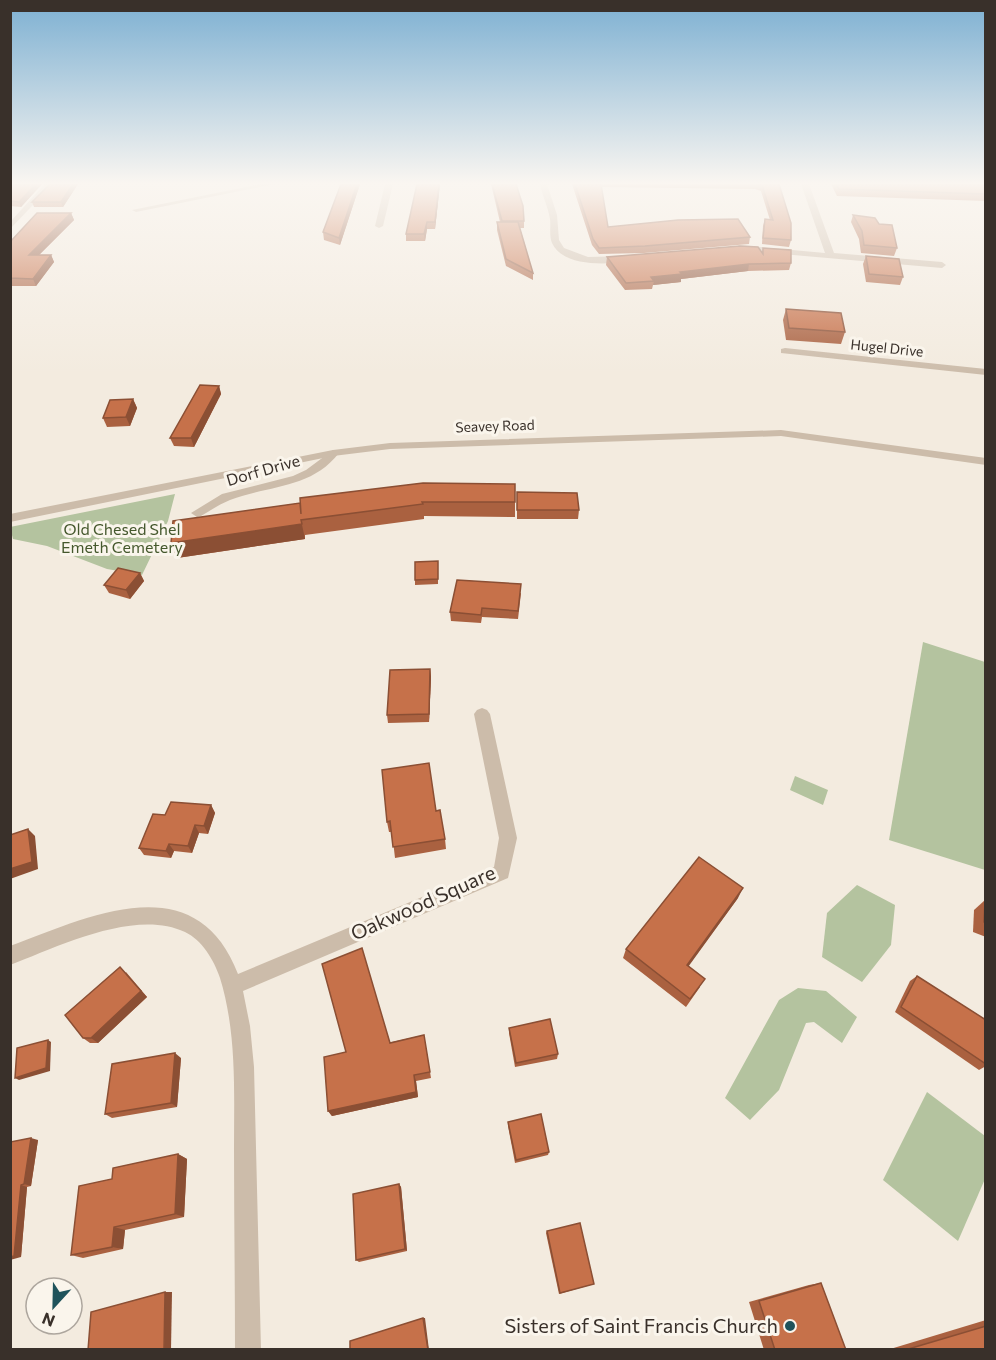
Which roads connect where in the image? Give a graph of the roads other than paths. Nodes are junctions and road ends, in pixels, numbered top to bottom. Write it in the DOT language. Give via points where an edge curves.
graph roads {
  1 [pos="559,247"];
  2 [pos="827,247"];
  3 [pos="728,249"];
  4 [pos="830,255"];
  5 [pos="636,258"];
  6 [pos="942,265"];
  7 [pos="785,351"];
  8 [pos="986,372"];
  9 [pos="333,453"];
  10 [pos="986,462"];
  11 [pos="197,513"];
  12 [pos="10,518"];
  13 [pos="482,714"];
  14 [pos="10,956"];
  15 [pos="232,986"];
  16 [pos="248,1350"];
  1 -- 5 [label="street" via="579,258"];
  2 -- 4 [label="street"];
  3 -- 4 [label="street"];
  4 -- 6 [label="street"];
  7 -- 8 [label="street, Hugel Drive"];
  9 -- 10 [label="street, Seavey Road" via="430,444 771,433"];
  9 -- 11 [label="street, Dorf Drive" via="323,466 306,477 225,497"];
  9 -- 12 [label="street, Seavey Road"];
  13 -- 15 [label="street, Oakwood Square" via="508,838 502,872"];
  14 -- 15 [label="street" via="116,920 166,917 190,924 207,936"];
  15 -- 16 [label="street" via="245,1101"];
}
